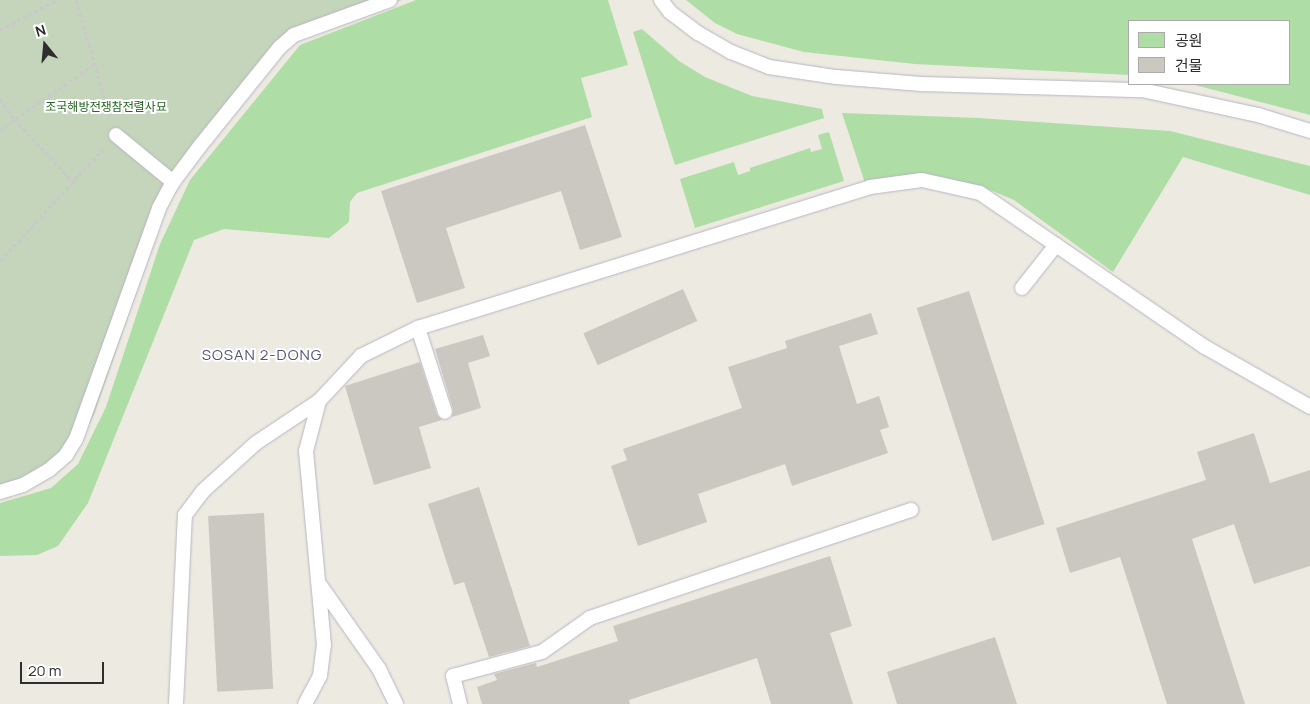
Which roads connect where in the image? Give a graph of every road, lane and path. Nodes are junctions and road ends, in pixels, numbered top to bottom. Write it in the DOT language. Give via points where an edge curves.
graph roads {
  1 [pos="57,0"];
  2 [pos="76,0"];
  3 [pos="390,0"];
  4 [pos="661,0"];
  5 [pos="0,30"];
  6 [pos="96,63"];
  7 [pos="0,98"];
  8 [pos="14,119"];
  9 [pos="0,130"];
  10 [pos="1310,131"];
  11 [pos="116,135"];
  12 [pos="173,182"];
  13 [pos="74,183"];
  14 [pos="1056,245"];
  15 [pos="0,261"];
  16 [pos="1022,288"];
  17 [pos="418,328"];
  18 [pos="319,401"];
  19 [pos="1310,407"];
  20 [pos="445,412"];
  21 [pos="0,492"];
  22 [pos="911,510"];
  23 [pos="320,584"];
  24 [pos="176,704"];
  25 [pos="305,704"];
  26 [pos="396,704"];
  27 [pos="460,704"];
  1 -- 5 [label="path"];
  2 -- 6 [label="path"];
  3 -- 12 [label="lane" via="294,35 280,47"];
  4 -- 10 [label="lane" via="670,12 698,33 731,52 769,67 921,84 1142,90 1258,115"];
  6 -- 8 [label="path"];
  6 -- 11 [label="path"];
  7 -- 8 [label="path"];
  8 -- 9 [label="path"];
  8 -- 13 [label="path"];
  11 -- 12 [label="lane"];
  11 -- 13 [label="path"];
  12 -- 21 [label="lane" via="159,208 76,439 66,455 49,470 23,485"];
  13 -- 15 [label="path"];
  14 -- 16 [label="lane"];
  14 -- 17 [label="lane" via="980,193 922,180 870,187"];
  14 -- 19 [label="lane" via="1205,346"];
  17 -- 18 [label="lane" via="361,356"];
  17 -- 20 [label="lane"];
  18 -- 23 [label="lane" via="306,451"];
  18 -- 24 [label="lane" via="256,443 203,491 185,515"];
  22 -- 27 [label="lane" via="590,618 542,652 453,676"];
  23 -- 25 [label="lane" via="324,645 320,676"];
  23 -- 26 [label="lane" via="379,669"];
}
